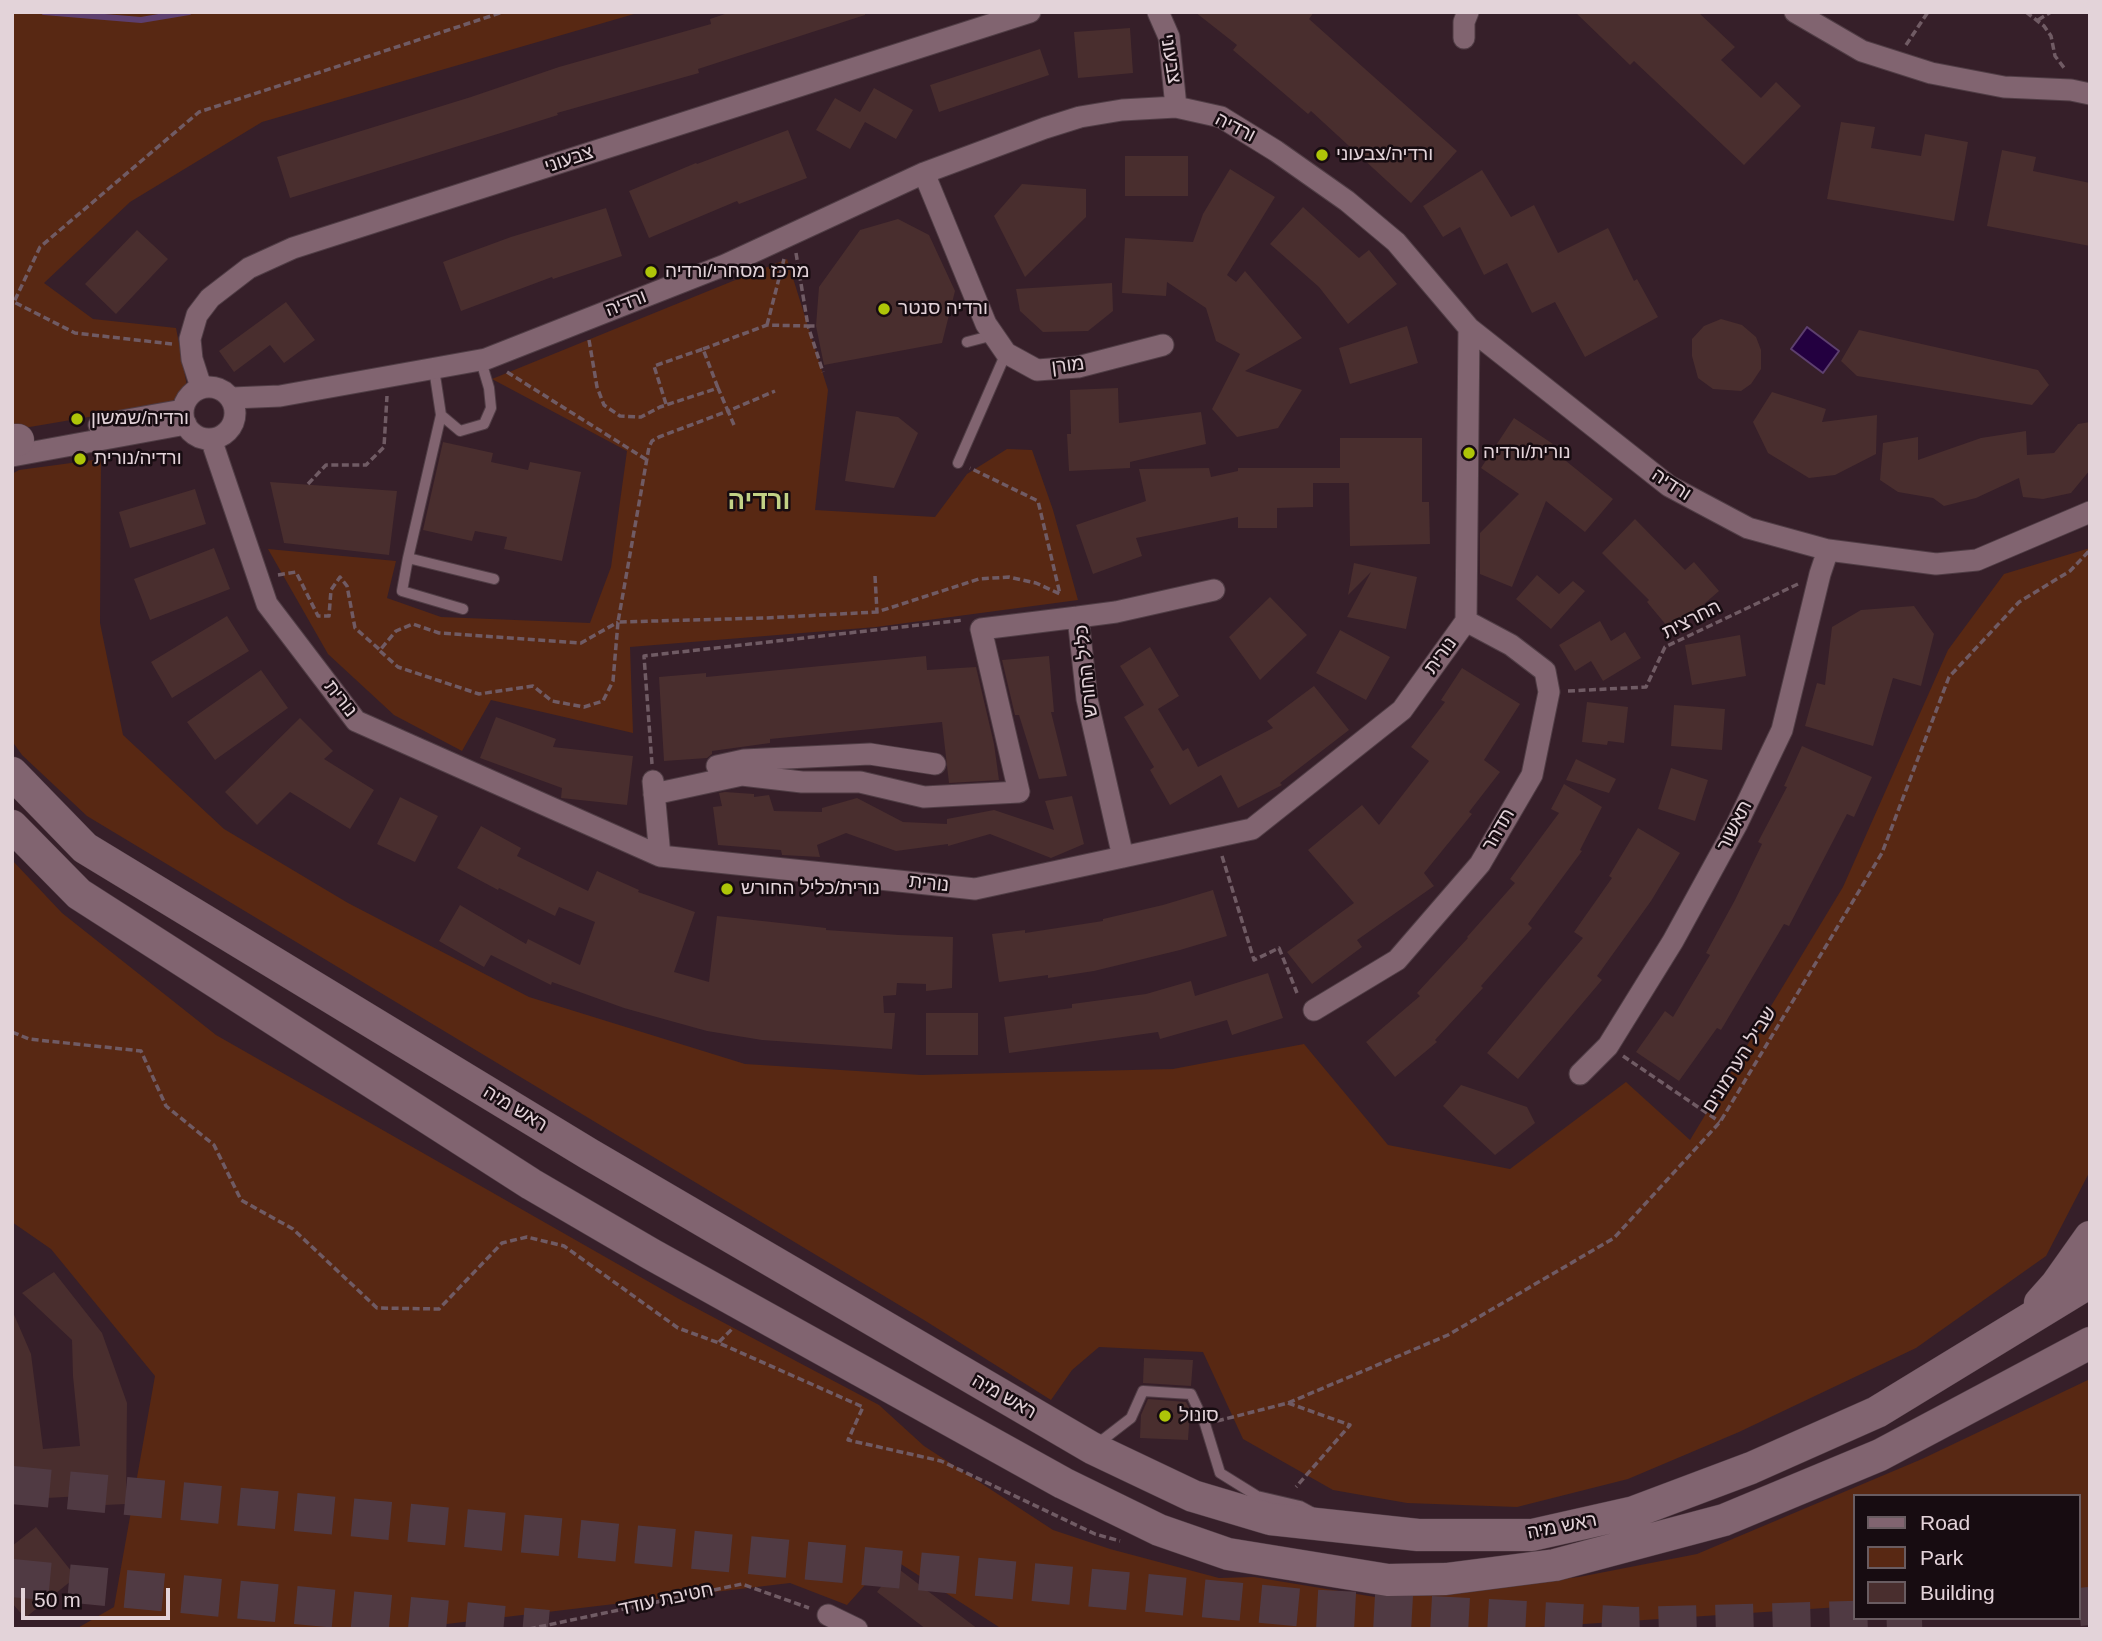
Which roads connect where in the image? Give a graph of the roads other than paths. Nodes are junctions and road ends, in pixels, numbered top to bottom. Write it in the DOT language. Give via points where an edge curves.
graph roads {
  1 [pos="1030,12"];
  2 [pos="1158,12"];
  3 [pos="1468,12"];
  4 [pos="1795,12"];
  5 [pos="1464,38"];
  6 [pos="2090,94"];
  7 [pos="1176,107"];
  8 [pos="925,173"];
  9 [pos="1469,328"];
  10 [pos="967,342"];
  11 [pos="1000,344"];
  12 [pos="1163,345"];
  13 [pos="484,360"];
  14 [pos="434,369"];
  15 [pos="201,387"];
  16 [pos="233,407"];
  17 [pos="440,415"];
  18 [pos="184,417"];
  19 [pos="211,439"];
  20 [pos="14,444"];
  21 [pos="958,463"];
  22 [pos="2090,512"];
  23 [pos="1829,550"];
  24 [pos="408,558"];
  25 [pos="494,579"];
  26 [pos="1214,590"];
  27 [pos="463,609"];
  28 [pos="1078,617"];
  29 [pos="1466,621"];
  30 [pos="935,764"];
  31 [pos="12,773"];
  32 [pos="654,787"];
  33 [pos="12,826"];
  34 [pos="660,856"];
  35 [pos="1123,857"];
  36 [pos="1314,1010"];
  37 [pos="1580,1074"];
  38 [pos="2090,1237"];
  39 [pos="2090,1282"];
  40 [pos="2017,1328"];
  41 [pos="2090,1343"];
  42 [pos="1092,1448"];
  43 [pos="1344,1528"];
  44 [pos="828,1615"];
  45 [pos="857,1629"];
  1 -- 15 [label="street, צבעוני" via="293,248 249,268 210,298 197,315 190,339"];
  2 -- 7 [label="street, צבעוני" via="1170,37"];
  3 -- 5 [label="street"];
  4 -- 6 [label="street" via="1862,51 1931,73 2004,87"];
  7 -- 8 [label="street, ורדיה" via="1080,117"];
  7 -- 9 [label="street, ורדיה" via="1220,117 1347,201 1396,242"];
  8 -- 11 [label="street" via="986,324"];
  8 -- 13 [label="street, ורדיה" via="725,265"];
  9 -- 23 [label="street, ורדיה" via="1669,486 1748,528"];
  9 -- 29 [label="street, נורית"];
  10 -- 11 [label="lane"];
  11 -- 12 [label="street, מורן" via="1037,370 1078,367"];
  11 -- 21 [label="lane"];
  13 -- 14 [label="street, ורדיה"];
  13 -- 17 [label="lane" via="491,408 484,424 460,431"];
  14 -- 16 [label="street, ורדיה"];
  14 -- 17 [label="lane"];
  15 -- 16 [label="street" via="218,388"];
  15 -- 18 [label="street" via="188,396"];
  16 -- 19 [label="street" via="227,432"];
  17 -- 24 [label="lane"];
  18 -- 19 [label="street" via="196,435"];
  18 -- 20 [label="street"];
  19 -- 34 [label="street, נורית" via="267,604 356,721"];
  22 -- 23 [label="street, ורדיה" via="1977,560 1936,564"];
  23 -- 37 [label="street, תאשור" via="1782,730 1699,894 1608,1046"];
  24 -- 25 [label="lane"];
  24 -- 27 [label="lane" via="402,591"];
  26 -- 28 [label="street, כליל החורש"];
  28 -- 32 [label="street" via="981,629 1019,792 925,797 860,782 742,775"];
  28 -- 35 [label="street, כליל החורש" via="1087,699"];
  29 -- 35 [label="street, נורית" via="1402,710 1252,830"];
  29 -- 36 [label="street, תדהר" via="1511,645 1545,671 1549,692 1532,775 1480,864 1397,960"];
  30 -- 32 [label="street" via="870,754 744,760"];
  31 -- 42 [label="street, ראש מיה" via="85,848 589,1154"];
  32 -- 34 [label="street"];
  33 -- 41 [label="street, ראש מיה" via="79,894 531,1184 1063,1483 1159,1530 1228,1553 1388,1580 1446,1579 1555,1565 1724,1520 1880,1455"];
  34 -- 35 [label="street, נורית" via="975,889"];
  38 -- 40 [label="street" via="2056,1285"];
  39 -- 40 [label="street, ראש מיה"];
  40 -- 43 [label="street, ראש מיה" via="1877,1412 1751,1468 1634,1512 1532,1535 1418,1535"];
  42 -- 43 [label="street, ראש מיה" via="1192,1496 1270,1519"];
  42 -- 43 [label="lane" via="1131,1418 1143,1391 1191,1394 1220,1473 1257,1496 1300,1506"];
  44 -- 45 [label="street"];
}
